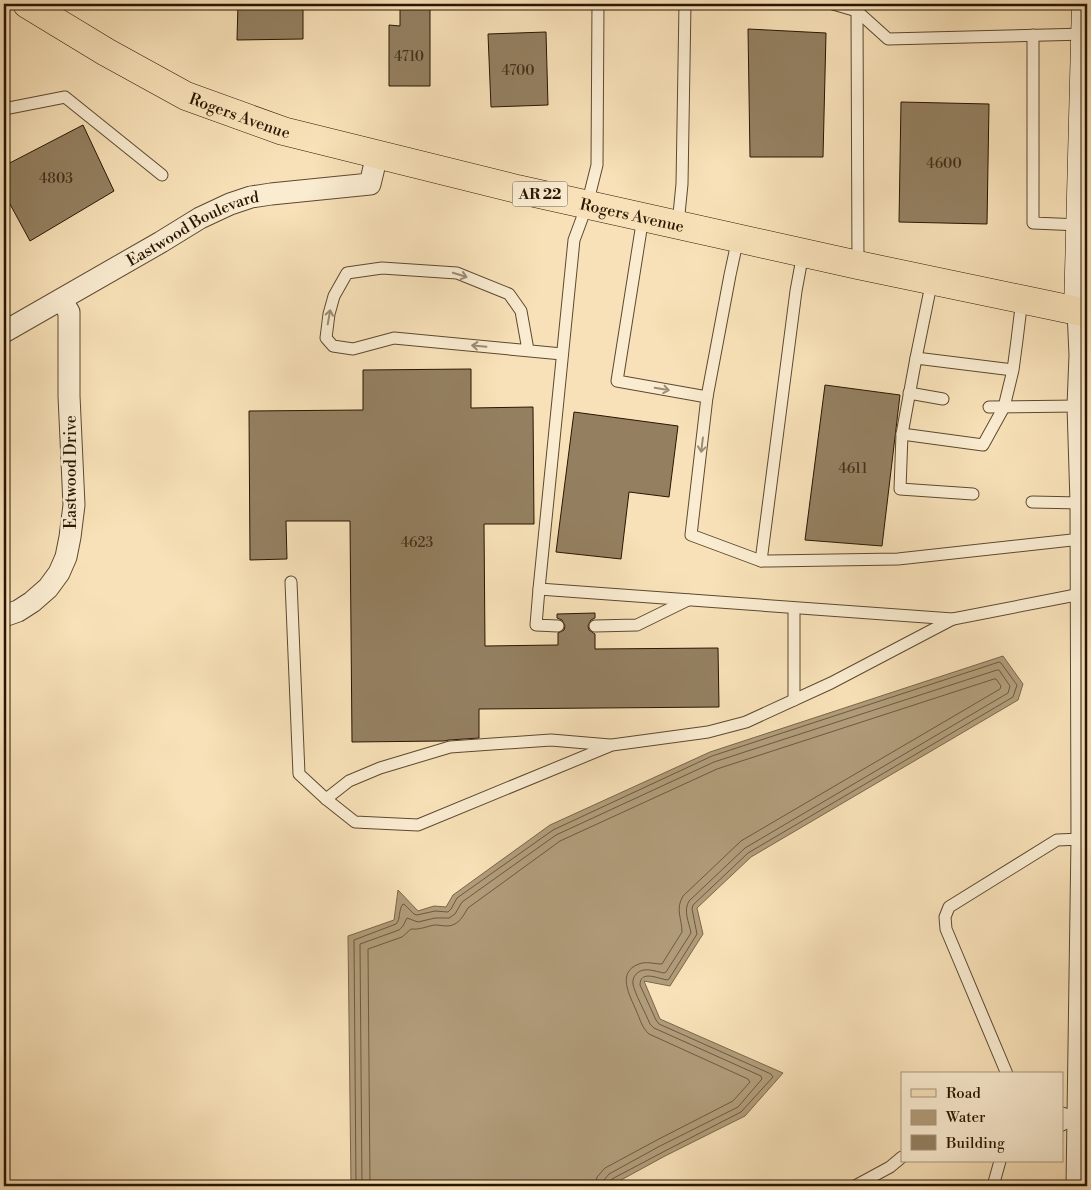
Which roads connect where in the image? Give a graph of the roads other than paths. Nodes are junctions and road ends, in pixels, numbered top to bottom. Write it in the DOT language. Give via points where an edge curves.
graph roads {
  1 [pos="27,4"];
  2 [pos="598,4"];
  3 [pos="685,4"];
  4 [pos="833,4"];
  5 [pos="1086,4"];
  6 [pos="857,11"];
  7 [pos="1086,34"];
  8 [pos="1032,35"];
  9 [pos="4,110"];
  10 [pos="377,155"];
  11 [pos="162,175"];
  12 [pos="587,205"];
  13 [pos="643,217"];
  14 [pos="678,224"];
  15 [pos="1080,225"];
  16 [pos="738,238"];
  17 [pos="803,252"];
  18 [pos="858,265"];
  19 [pos="932,280"];
  20 [pos="1022,299"];
  21 [pos="61,300"];
  22 [pos="1083,312"];
  23 [pos="6,328"];
  24 [pos="528,350"];
  25 [pos="562,354"];
  26 [pos="916,358"];
  27 [pos="1013,370"];
  28 [pos="909,393"];
  29 [pos="707,397"];
  30 [pos="944,399"];
  31 [pos="1078,406"];
  32 [pos="989,407"];
  33 [pos="1004,407"];
  34 [pos="902,434"];
  35 [pos="972,494"];
  36 [pos="1032,502"];
  37 [pos="1081,503"];
  38 [pos="1080,539"];
  39 [pos="760,561"];
  40 [pos="291,582"];
  41 [pos="539,589"];
  42 [pos="1081,594"];
  43 [pos="688,600"];
  44 [pos="794,608"];
  45 [pos="4,616"];
  46 [pos="953,619"];
  47 [pos="558,626"];
  48 [pos="595,626"];
  49 [pos="794,700"];
  50 [pos="612,745"];
  51 [pos="326,798"];
  52 [pos="1082,839"];
  53 [pos="1005,1072"];
  54 [pos="1067,1119"];
  55 [pos="901,1158"];
  56 [pos="1000,1162"];
  57 [pos="855,1186"];
  58 [pos="993,1186"];
  59 [pos="1077,1186"];
  1 -- 10 [label="main road, Rogers Avenue / AR 22" via="186,96 283,131"];
  2 -- 12 [label="lane" via="597,165"];
  3 -- 14 [label="lane" via="682,184"];
  4 -- 6 [label="lane"];
  5 -- 7 [label="street"];
  6 -- 8 [label="lane" via="888,39"];
  6 -- 18 [label="lane"];
  7 -- 8 [label="lane"];
  7 -- 15 [label="street"];
  8 -- 15 [label="lane" via="1033,223"];
  9 -- 11 [label="lane" via="65,97"];
  10 -- 12 [label="main road, Rogers Avenue / AR 22"];
  10 -- 21 [label="street, Eastwood Boulevard" via="370,184 271,194 230,204 200,218"];
  12 -- 13 [label="main road, Rogers Avenue / AR 22"];
  12 -- 25 [label="lane" via="574,240"];
  13 -- 14 [label="main road, Rogers Avenue / AR 22"];
  13 -- 29 [label="lane, one-way" via="617,381"];
  14 -- 16 [label="main road, Rogers Avenue / AR 22"];
  15 -- 22 [label="street"];
  16 -- 17 [label="main road, Rogers Avenue / AR 22"];
  16 -- 29 [label="lane"];
  17 -- 18 [label="main road, Rogers Avenue / AR 22"];
  17 -- 39 [label="lane"];
  18 -- 19 [label="main road, Rogers Avenue / AR 22"];
  19 -- 20 [label="main road, Rogers Avenue / AR 22"];
  19 -- 26 [label="lane"];
  20 -- 22 [label="main road, Rogers Avenue / AR 22"];
  20 -- 27 [label="lane"];
  21 -- 23 [label="street, Eastwood Boulevard"];
  21 -- 45 [label="street, Eastwood Drive" via="69,312 74,505 70,537 59,573 48,588 18,611"];
  22 -- 31 [label="street"];
  24 -- 24 [label="lane, one-way" via="394,338 353,349 333,346 326,338 334,296 347,273 382,268 457,273 509,294 521,311"];
  24 -- 25 [label="lane"];
  25 -- 41 [label="lane"];
  26 -- 27 [label="lane"];
  26 -- 28 [label="lane"];
  27 -- 33 [label="lane"];
  28 -- 30 [label="lane"];
  28 -- 34 [label="lane"];
  29 -- 39 [label="lane, one-way" via="691,535"];
  31 -- 33 [label="lane"];
  31 -- 37 [label="street"];
  32 -- 33 [label="lane"];
  33 -- 34 [label="lane" via="983,444"];
  34 -- 35 [label="lane" via="900,488"];
  36 -- 37 [label="lane"];
  37 -- 38 [label="street"];
  38 -- 39 [label="lane" via="898,559"];
  38 -- 42 [label="street"];
  40 -- 51 [label="lane" via="300,774"];
  41 -- 43 [label="lane"];
  41 -- 47 [label="lane" via="536,625"];
  42 -- 46 [label="lane"];
  42 -- 52 [label="street"];
  43 -- 44 [label="lane"];
  43 -- 48 [label="lane" via="638,625"];
  44 -- 46 [label="lane"];
  44 -- 49 [label="lane"];
  46 -- 49 [label="lane"];
  49 -- 50 [label="lane" via="737,725"];
  50 -- 51 [label="lane" via="551,740 450,747 380,768 349,781"];
  50 -- 51 [label="lane" via="418,825 356,822"];
  52 -- 53 [label="lane" via="1057,840 949,907 945,917 946,929"];
  52 -- 54 [label="street"];
  54 -- 59 [label="street"];
  55 -- 57 [label="lane"];
  56 -- 58 [label="lane"];
}
